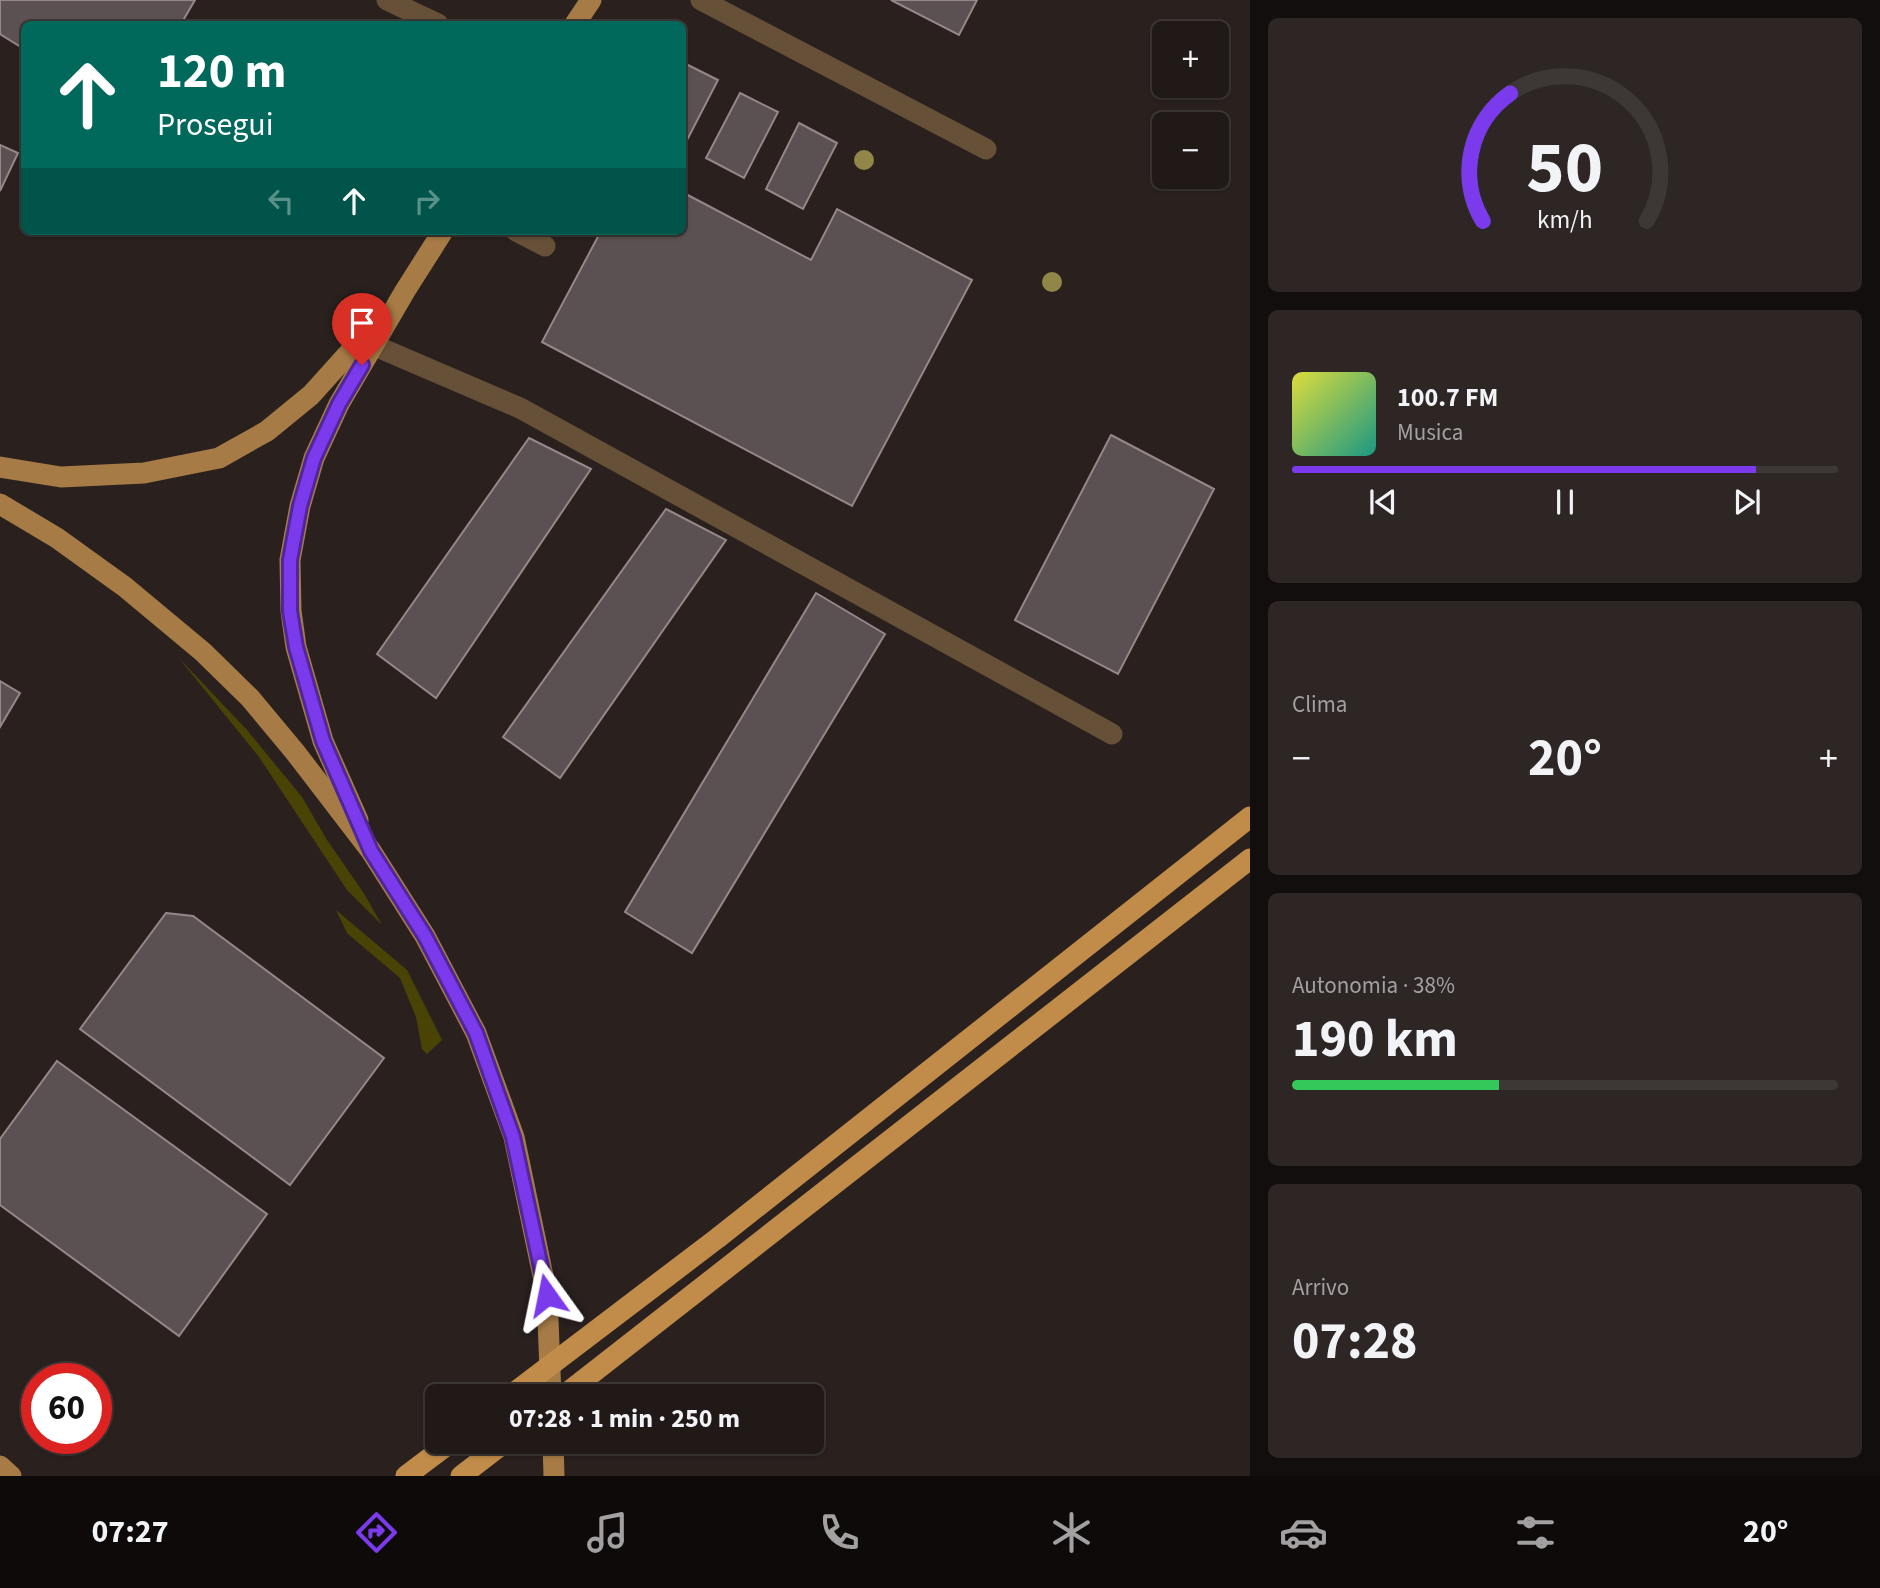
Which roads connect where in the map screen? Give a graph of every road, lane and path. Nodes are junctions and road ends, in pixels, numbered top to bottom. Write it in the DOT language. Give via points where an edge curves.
graph roads {
  1 [pos="387,0"];
  2 [pos="591,0"];
  3 [pos="701,0"];
  4 [pos="432,21"];
  5 [pos="577,21"];
  6 [pos="986,149"];
  7 [pos="440,235"];
  8 [pos="524,235"];
  9 [pos="545,246"];
  10 [pos="405,291"];
  11 [pos="373,345"];
  12 [pos="0,467"];
  13 [pos="0,504"];
  14 [pos="1112,734"];
  15 [pos="1250,817"];
  16 [pos="371,851"];
  17 [pos="1250,859"];
  18 [pos="526,1384"];
  19 [pos="551,1384"];
  20 [pos="579,1384"];
  21 [pos="435,1454"];
  22 [pos="489,1454"];
  23 [pos="553,1454"];
  24 [pos="0,1466"];
  25 [pos="11,1476"];
  26 [pos="406,1476"];
  27 [pos="461,1476"];
  28 [pos="554,1476"];
  1 -- 4 [label="lane"];
  2 -- 5 [label="main road"];
  3 -- 6 [label="lane"];
  7 -- 10 [label="main road"];
  8 -- 9 [label="lane"];
  10 -- 11 [label="main road"];
  10 -- 12 [label="main road" via="311,395 267,431 219,458 144,473 61,477"];
  11 -- 14 [label="lane" via="520,408"];
  11 -- 16 [label="main road" via="314,458 290,560 290,611 311,704"];
  13 -- 16 [label="main road" via="125,587 203,652 250,698"];
  15 -- 18 [label="highway, bridge"];
  16 -- 19 [label="main road" via="425,936 476,1033 513,1137 547,1295"];
  17 -- 20 [label="highway"];
  21 -- 26 [label="highway"];
  22 -- 27 [label="highway"];
  23 -- 28 [label="main road"];
  24 -- 25 [label="main road"];
}
